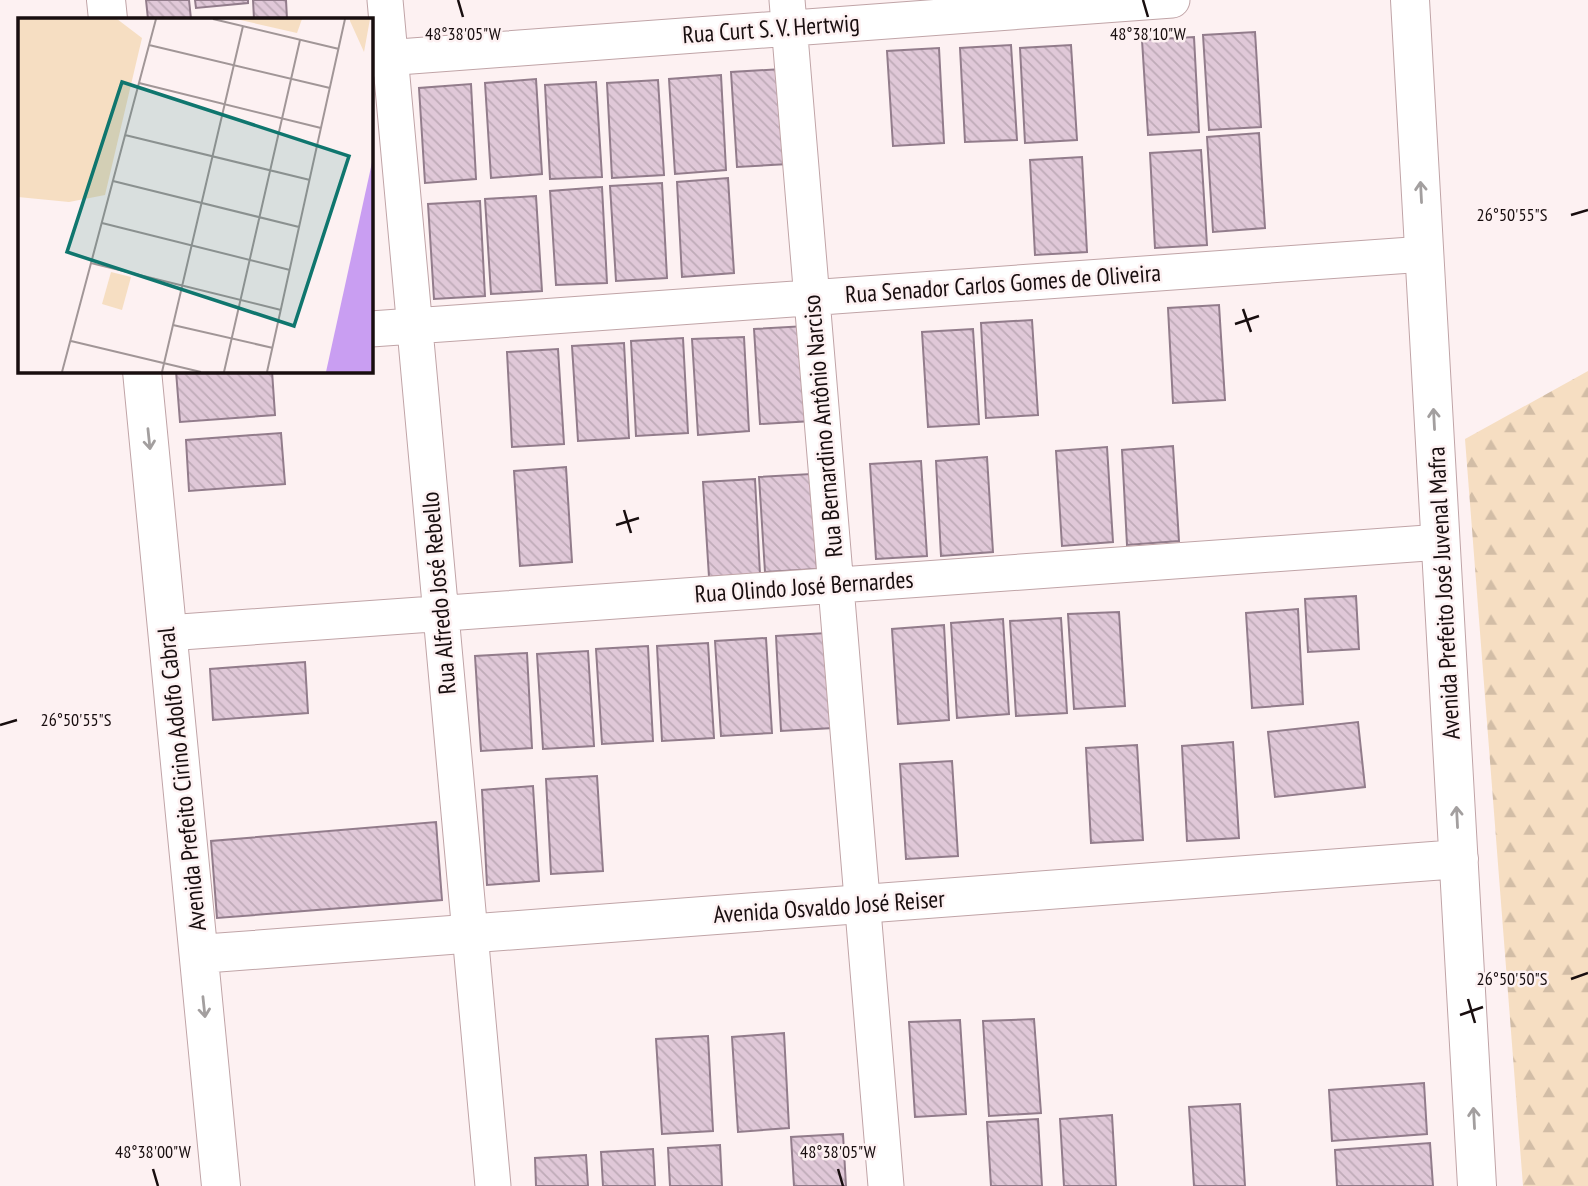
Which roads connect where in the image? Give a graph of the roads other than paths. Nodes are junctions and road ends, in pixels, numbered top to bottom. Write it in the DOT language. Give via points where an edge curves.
graph roads {
  1 [pos="106,0"];
  2 [pos="385,0"];
  3 [pos="1172,0"];
  4 [pos="1410,0"];
  5 [pos="788,14"];
  6 [pos="108,18"];
  7 [pos="381,58"];
  8 [pos="1425,254"];
  9 [pos="812,298"];
  10 [pos="415,326"];
  11 [pos="373,329"];
  12 [pos="142,373"];
  13 [pos="1441,542"];
  14 [pos="836,585"];
  15 [pos="441,614"];
  16 [pos="167,633"];
  17 [pos="1459,859"];
  18 [pos="862,904"];
  19 [pos="470,933"];
  20 [pos="199,954"];
  21 [pos="221,1186"];
  22 [pos="493,1186"];
  23 [pos="886,1186"];
  24 [pos="1478,1186"];
  1 -- 6 [label="main road"];
  2 -- 7 [label="street, Rua Alfredo José Rebello"];
  3 -- 5 [label="street, Rua Curt S. V. Hertwig"];
  8 -- 4 [label="main road, Avenida Prefeito José Juvenal Mafra, one-way"];
  5 -- 7 [label="street, Rua Curt S. V. Hertwig"];
  5 -- 9 [label="street, Rua Bernardino Antônio Narciso"];
  7 -- 10 [label="street, Rua Alfredo José Rebello"];
  8 -- 9 [label="street, Rua Senador Carlos Gomes de Oliveira"];
  13 -- 8 [label="main road, Avenida Prefeito José Juvenal Mafra, one-way"];
  9 -- 10 [label="street, Rua Senador Carlos Gomes de Oliveira"];
  9 -- 14 [label="street, Rua Bernardino Antônio Narciso"];
  10 -- 11 [label="street, Rua Senador Carlos Gomes de Oliveira"];
  10 -- 15 [label="street, Rua Alfredo José Rebello"];
  12 -- 16 [label="main road, Avenida Prefeito Cirino Adolfo Cabral, one-way"];
  13 -- 14 [label="street, Rua Olindo José Bernardes"];
  17 -- 13 [label="main road, Avenida Prefeito José Juvenal Mafra, one-way"];
  14 -- 15 [label="street, Rua Olindo José Bernardes"];
  14 -- 18 [label="street, Rua Bernardino Antônio Narciso"];
  15 -- 16 [label="street, Rua Olindo José Bernardes"];
  15 -- 19 [label="street, Rua Alfredo José Rebello"];
  16 -- 20 [label="main road, Avenida Prefeito Cirino Adolfo Cabral"];
  17 -- 18 [label="main road, Avenida Osvaldo José Reiser"];
  24 -- 17 [label="main road, Avenida Prefeito José Juvenal Mafra, one-way"];
  18 -- 19 [label="main road, Avenida Osvaldo José Reiser"];
  18 -- 23 [label="street, Rua Bernardino Antônio Narciso"];
  19 -- 20 [label="main road, Avenida Osvaldo José Reiser"];
  19 -- 22 [label="street, Rua Alfredo José Rebello"];
  20 -- 21 [label="main road, Avenida Prefeito Cirino Adolfo Cabral, one-way"];
}
